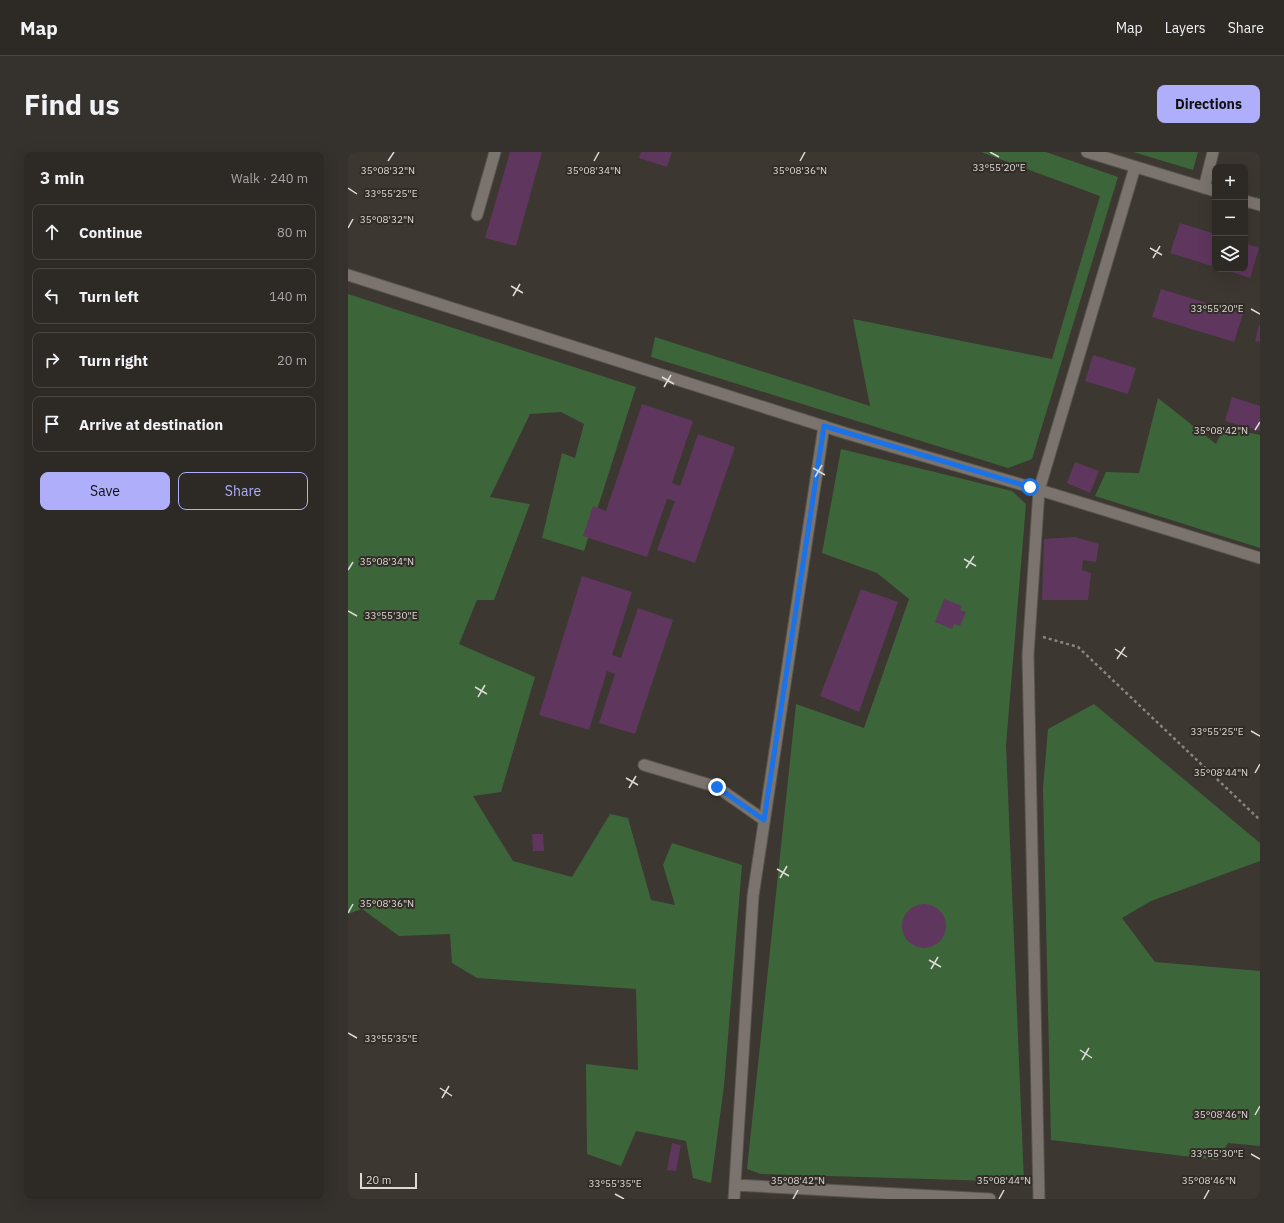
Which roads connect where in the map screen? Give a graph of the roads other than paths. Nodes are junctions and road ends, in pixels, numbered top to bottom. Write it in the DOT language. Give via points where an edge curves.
graph roads {
  1 [pos="495,152"];
  2 [pos="1087,152"];
  3 [pos="1213,152"];
  4 [pos="1135,167"];
  5 [pos="1204,188"];
  6 [pos="1212,190"];
  7 [pos="1248,202"];
  8 [pos="1260,205"];
  9 [pos="477,215"];
  10 [pos="348,276"];
  11 [pos="824,426"];
  12 [pos="1039,490"];
  13 [pos="1260,558"];
  14 [pos="644,765"];
  15 [pos="764,820"];
  16 [pos="735,1185"];
  17 [pos="734,1199"];
  18 [pos="990,1199"];
  19 [pos="1039,1199"];
  1 -- 9 [label="street"];
  2 -- 4 [label="street"];
  3 -- 5 [label="street"];
  4 -- 5 [label="street"];
  4 -- 12 [label="street"];
  5 -- 6 [label="street"];
  7 -- 8 [label="street"];
  10 -- 11 [label="street"];
  11 -- 12 [label="street"];
  11 -- 15 [label="street"];
  12 -- 13 [label="street"];
  12 -- 19 [label="street" via="1028,662"];
  14 -- 15 [label="street" via="717,787"];
  15 -- 16 [label="street" via="753,896"];
  16 -- 17 [label="street"];
  16 -- 18 [label="street"];
}
